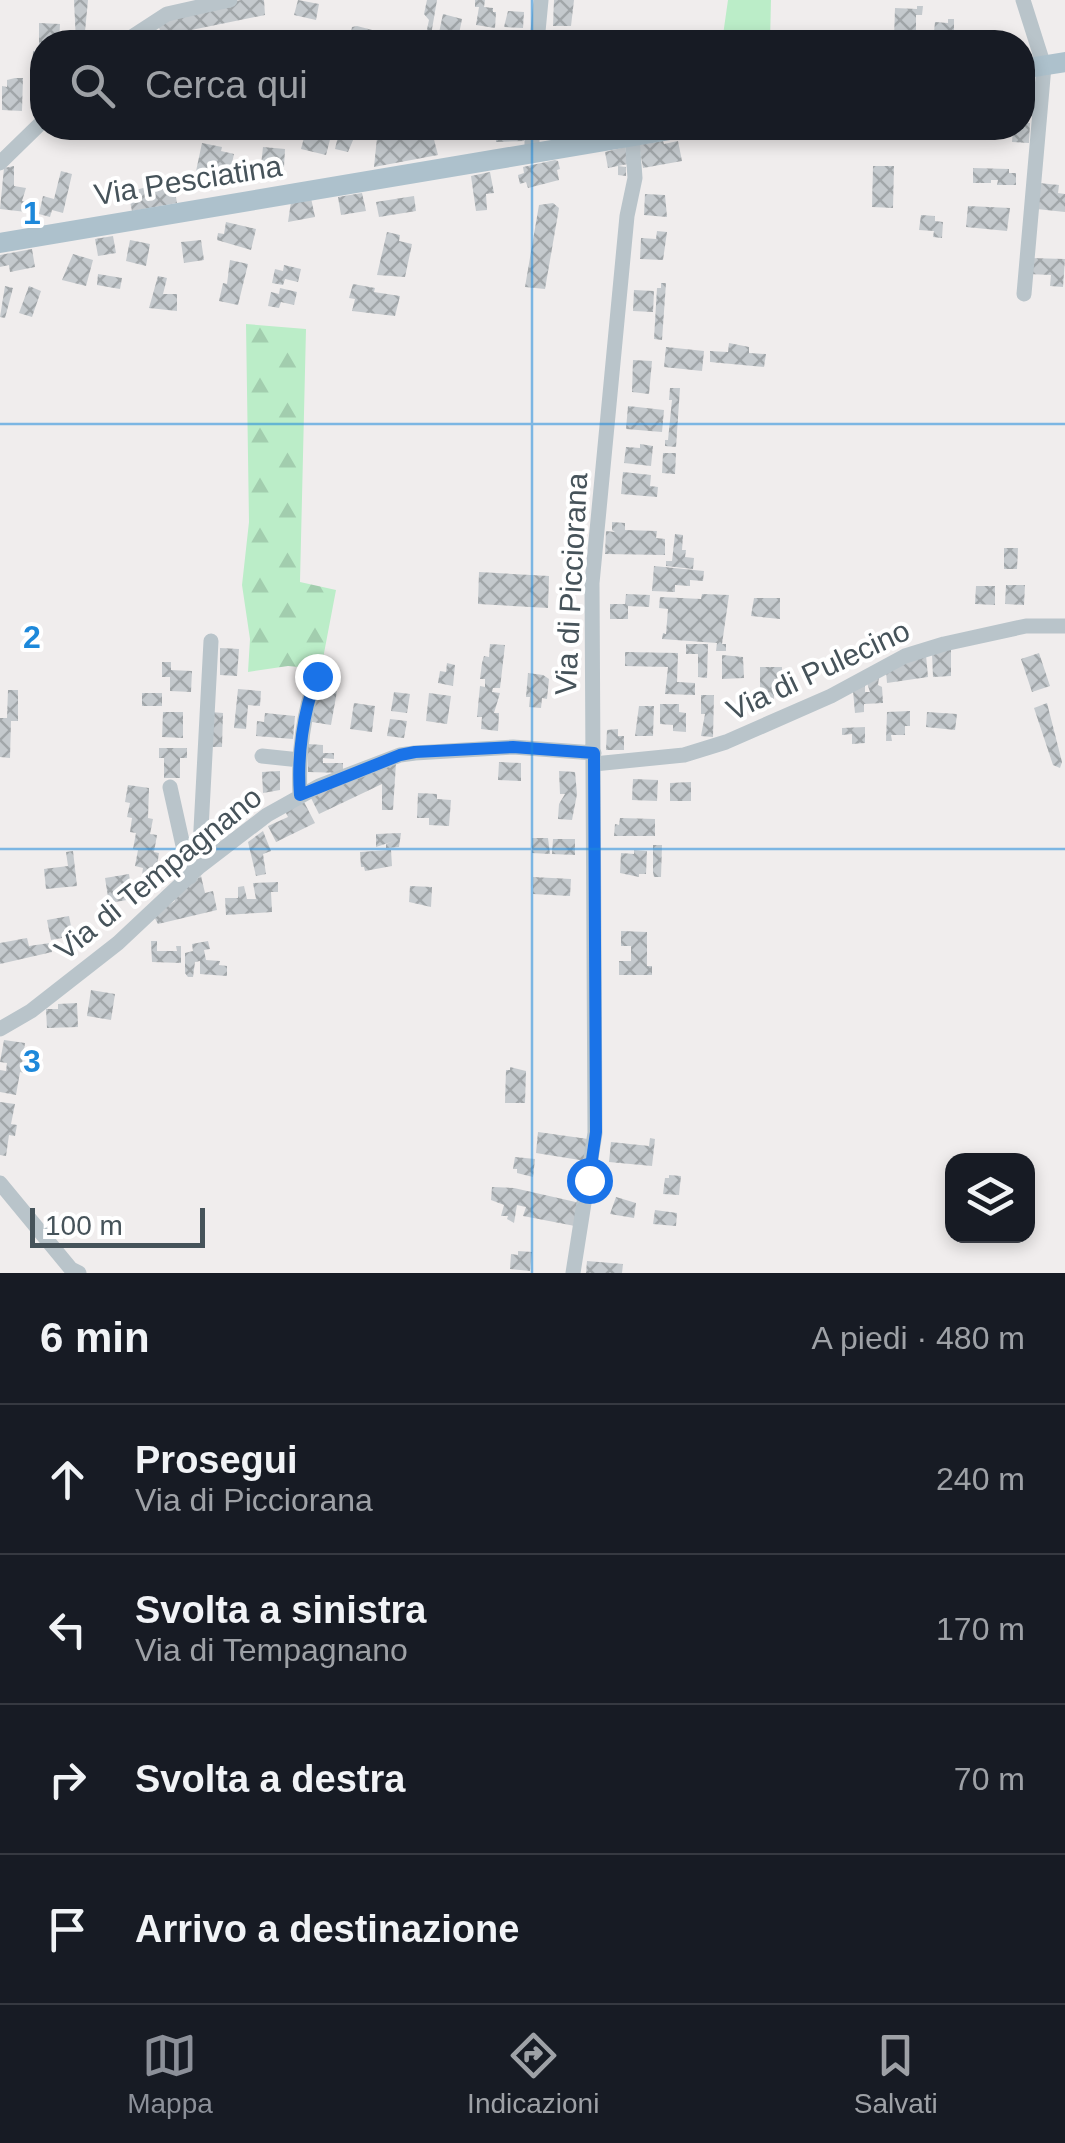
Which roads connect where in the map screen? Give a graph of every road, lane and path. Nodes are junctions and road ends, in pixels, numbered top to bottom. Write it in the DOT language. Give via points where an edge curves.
graph roads {
  1 [pos="230,0"];
  2 [pos="540,0"];
  3 [pos="1023,0"];
  4 [pos="142,30"];
  5 [pos="539,30"];
  6 [pos="1027,30"];
  7 [pos="1065,62"];
  8 [pos="1035,68"];
  9 [pos="30,134"];
  10 [pos="532,140"];
  11 [pos="612,140"];
  12 [pos="632,140"];
  13 [pos="1030,140"];
  14 [pos="532,152"];
  15 [pos="0,163"];
  16 [pos="0,243"];
  17 [pos="1024,294"];
  18 [pos="1065,626"];
  19 [pos="211,641"];
  20 [pos="317,676"];
  21 [pos="262,756"];
  22 [pos="594,759"];
  23 [pos="300,760"];
  24 [pos="170,788"];
  25 [pos="300,795"];
  26 [pos="194,872"];
  27 [pos="0,1029"];
  28 [pos="0,1184"];
  29 [pos="80,1273"];
  30 [pos="574,1273"];
  1 -- 4 [label="street" via="167,14"];
  2 -- 5 [label="street"];
  3 -- 6 [label="street"];
  7 -- 8 [label="main road"];
  9 -- 15 [label="street"];
  10 -- 14 [label="street"];
  11 -- 14 [label="main road, Via Pesciatina"];
  12 -- 22 [label="street, Via di Picciorana" via="635,178 592,583"];
  13 -- 17 [label="street"];
  14 -- 16 [label="main road, Via Pesciatina"];
  18 -- 22 [label="street, Via di Pulecino" via="1026,626 905,656 830,696 684,755"];
  19 -- 26 [label="street"];
  20 -- 23 [label="street"];
  21 -- 23 [label="street"];
  22 -- 25 [label="street, Via di Tempagnano" via="513,747 415,752"];
  22 -- 30 [label="street, Via di Picciorana" via="596,1132"];
  23 -- 25 [label="street"];
  24 -- 26 [label="street"];
  25 -- 26 [label="street, Via di Tempagnano"];
  26 -- 27 [label="street, Via di Tempagnano" via="118,943"];
  28 -- 29 [label="street"];
}
